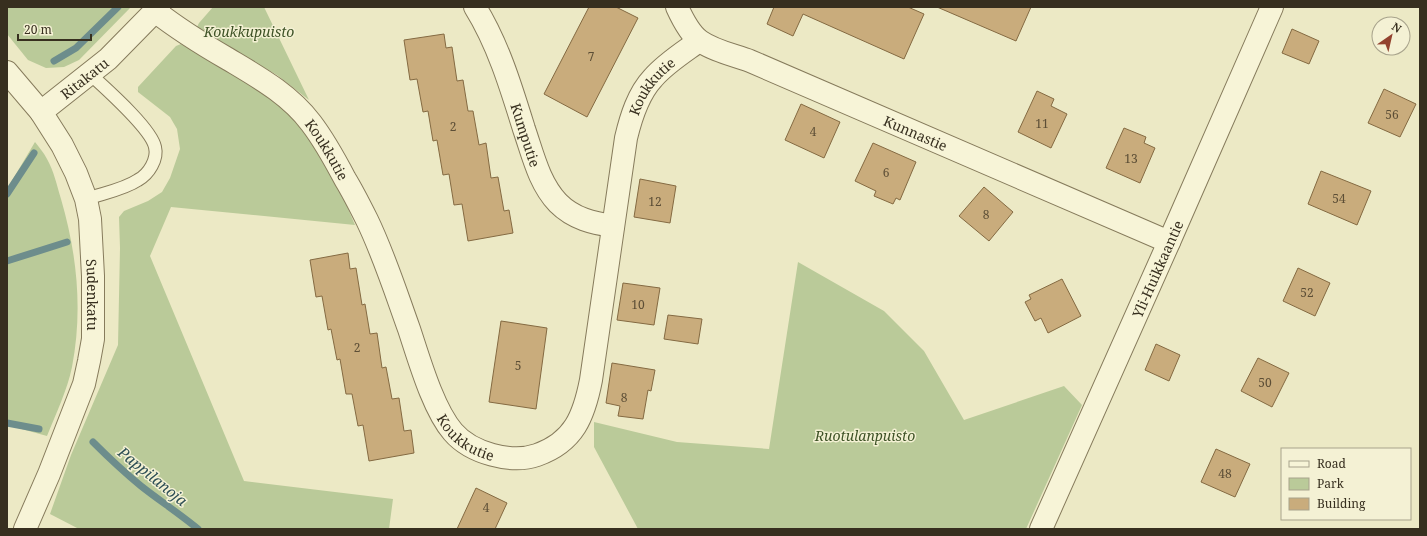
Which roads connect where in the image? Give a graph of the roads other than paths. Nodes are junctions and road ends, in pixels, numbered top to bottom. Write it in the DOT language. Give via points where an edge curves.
graph roads {
  1 [pos="476,7"];
  2 [pos="677,7"];
  3 [pos="1272,7"];
  4 [pos="157,9"];
  5 [pos="699,40"];
  6 [pos="7,72"];
  7 [pos="90,74"];
  8 [pos="41,112"];
  9 [pos="86,199"];
  10 [pos="614,226"];
  11 [pos="1169,242"];
  12 [pos="25,529"];
  13 [pos="1040,529"];
  1 -- 10 [label="street, Kumputie" via="508,80 538,170 547,189 572,214 591,222"];
  2 -- 5 [label="street, Kunnastie"];
  3 -- 11 [label="street, Yli-Huikkaantie"];
  4 -- 7 [label="street, Ritakatu"];
  4 -- 10 [label="street, Koukkutie" via="181,31 280,92 311,122 368,221 441,414 458,438 476,449 495,456 532,457 561,443 577,426 587,403"];
  5 -- 10 [label="street, Koukkutie" via="653,78 642,93 632,115 626,138"];
  5 -- 11 [label="street, Kunnastie"];
  6 -- 8 [label="street, Sudenkatu"];
  7 -- 8 [label="street, Ritakatu"];
  7 -- 9 [label="lane" via="143,127 155,147 155,156 152,165 139,180"];
  8 -- 9 [label="street, Sudenkatu" via="62,145"];
  9 -- 12 [label="street, Sudenkatu" via="90,219 93,276 90,361 84,384"];
  11 -- 13 [label="street, Yli-Huikkaantie"];
}
